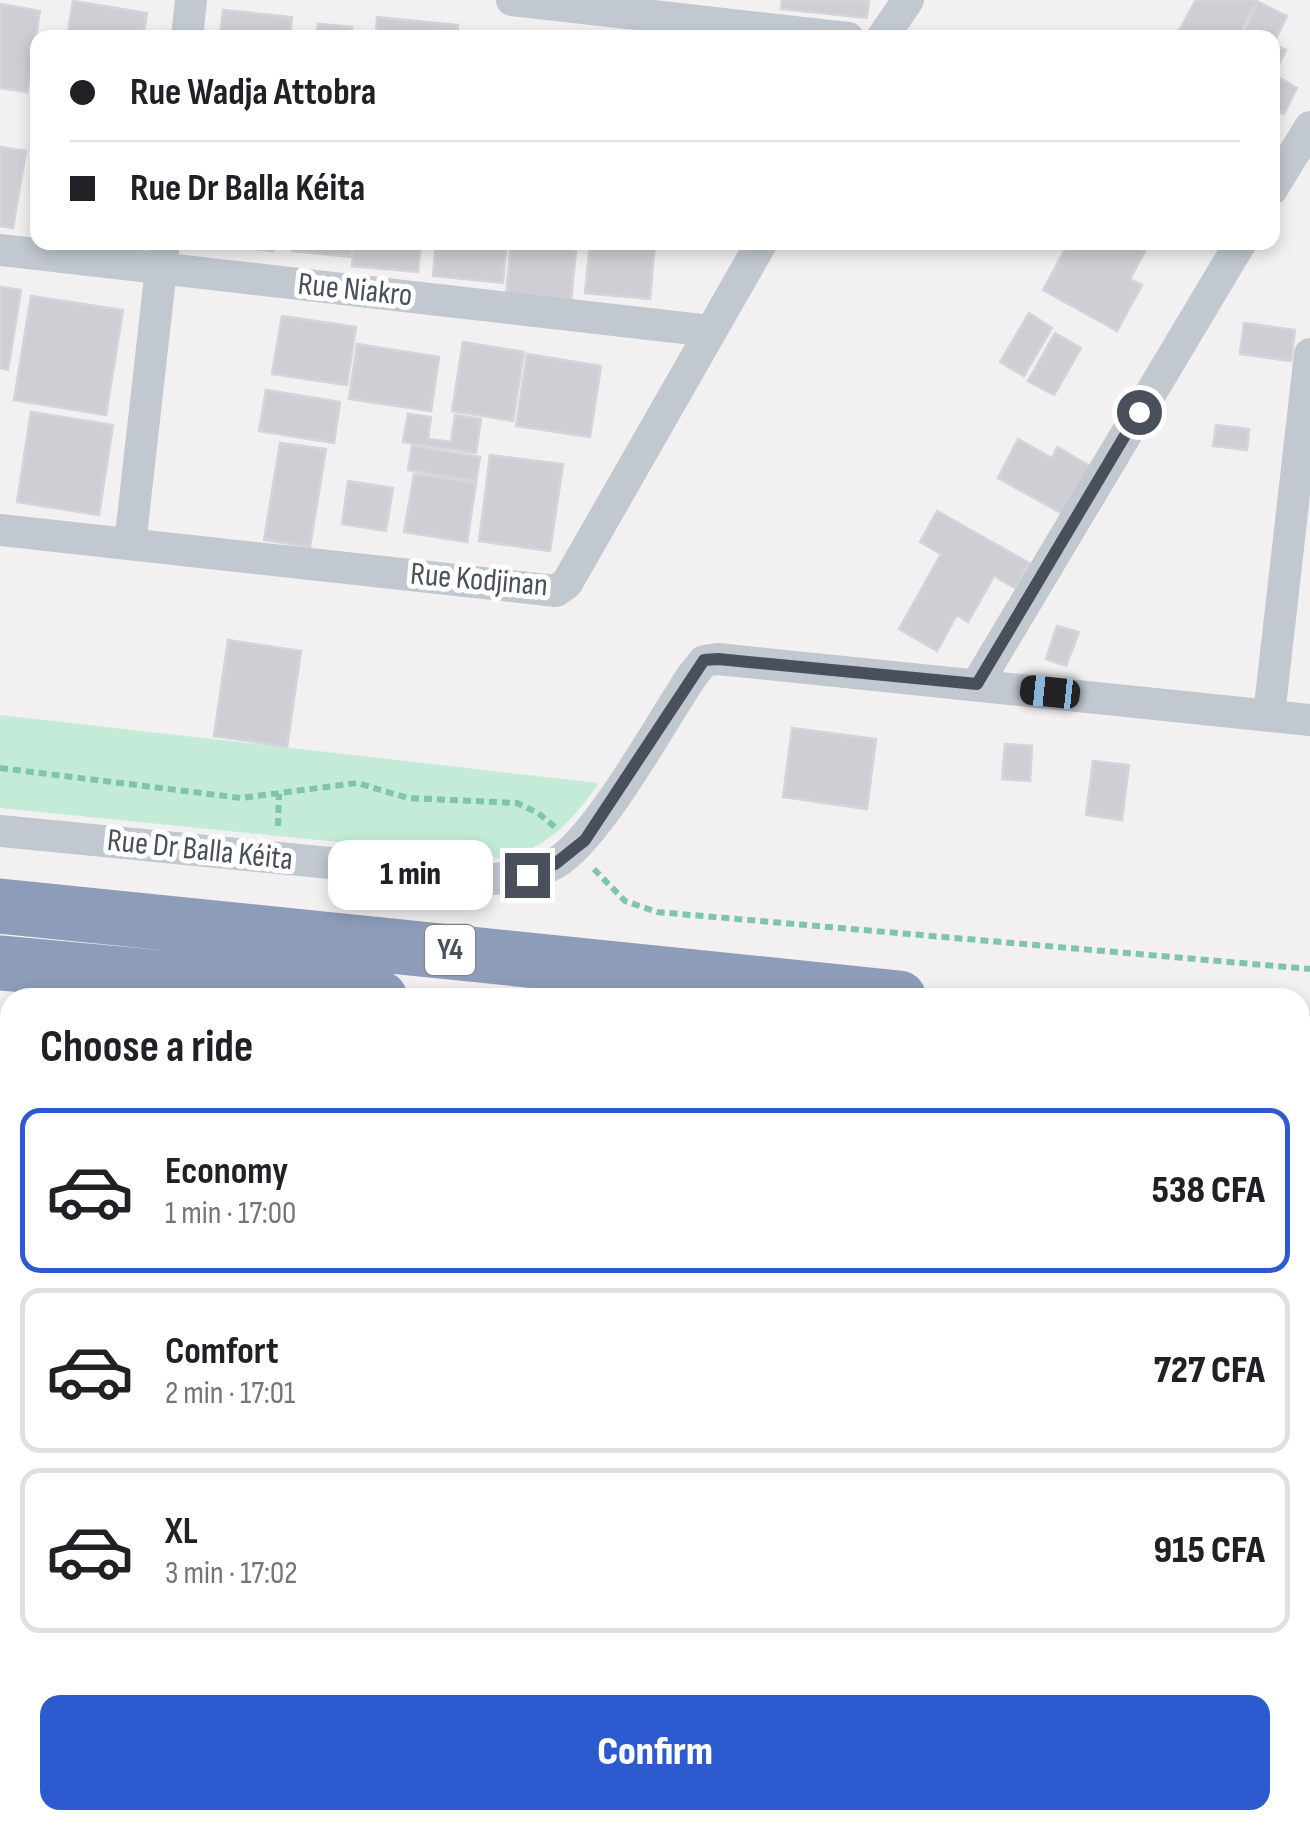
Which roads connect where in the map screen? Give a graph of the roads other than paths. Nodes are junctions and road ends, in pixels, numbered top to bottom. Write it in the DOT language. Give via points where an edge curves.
graph roads {
  1 [pos="191,0"];
  2 [pos="512,0"];
  3 [pos="908,0"];
  4 [pos="745,13"];
  5 [pos="188,30"];
  6 [pos="815,30"];
  7 [pos="887,30"];
  8 [pos="1310,127"];
  9 [pos="1280,177"];
  10 [pos="0,250"];
  11 [pos="757,250"];
  12 [pos="1236,250"];
  13 [pos="163,255"];
  14 [pos="710,331"];
  15 [pos="1310,354"];
  16 [pos="0,530"];
  17 [pos="130,544"];
  18 [pos="977,684"];
  19 [pos="1270,715"];
  20 [pos="1310,720"];
  21 [pos="0,830"];
  22 [pos="0,906"];
  23 [pos="0,963"];
  24 [pos="271,988"];
  25 [pos="801,988"];
  1 -- 5 [label="street"];
  2 -- 4 [label="street"];
  3 -- 7 [label="street"];
  4 -- 6 [label="street"];
  8 -- 9 [label="street"];
  10 -- 13 [label="street, Rue Niakro"];
  11 -- 14 [label="street, Rue Kodjinan"];
  12 -- 18 [label="street"];
  13 -- 14 [label="street, Rue Niakro"];
  13 -- 17 [label="street"];
  14 -- 17 [label="street, Rue Kodjinan" via="568,584 556,591"];
  15 -- 19 [label="street"];
  16 -- 17 [label="street, Rue Kodjinan"];
  18 -- 19 [label="street, Rue Dr Balla Kéita"];
  18 -- 21 [label="street, Rue Dr Balla Kéita" via="704,660 585,840 555,864 527,875 494,878"];
  19 -- 20 [label="street, Rue Dr Balla Kéita"];
  22 -- 25 [label="highway, Y4"];
  23 -- 24 [label="highway"];
}
